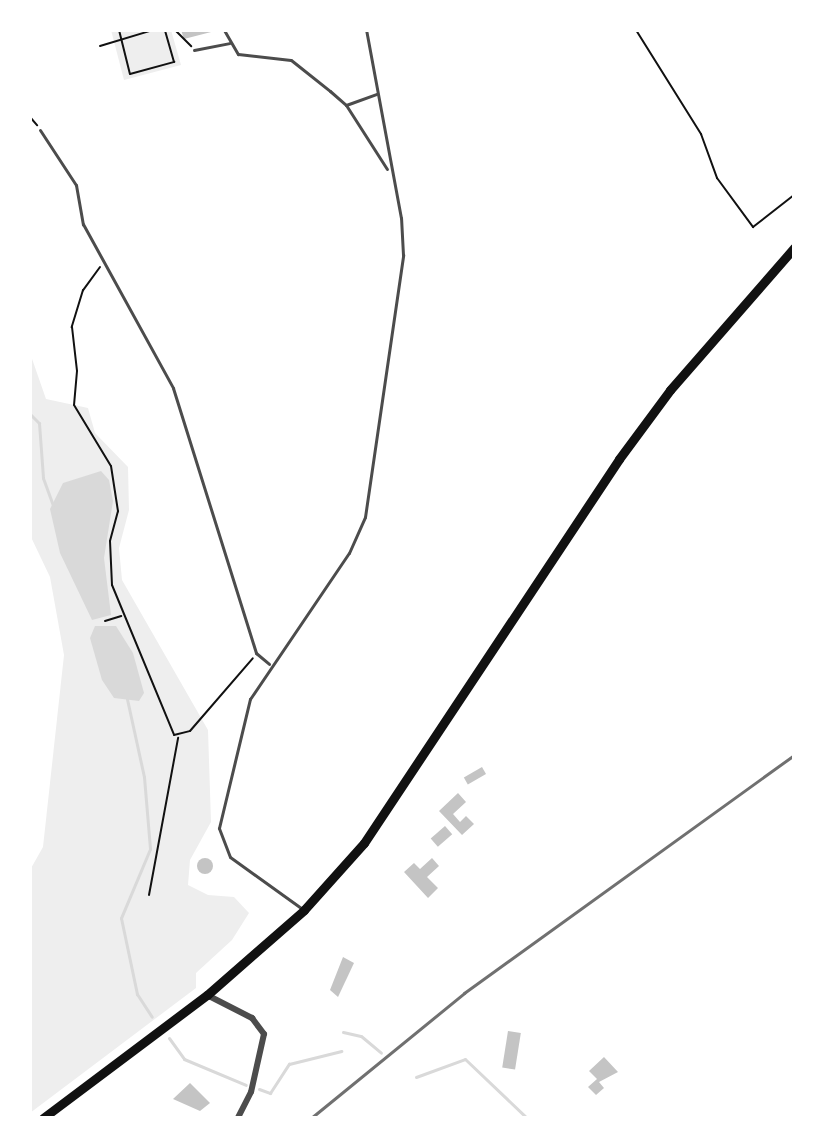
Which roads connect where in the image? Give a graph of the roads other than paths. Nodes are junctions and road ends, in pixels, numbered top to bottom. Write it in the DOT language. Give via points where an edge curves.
graph roads {
  1 [pos="224,30"];
  2 [pos="366,30"];
  3 [pos="229,43"];
  4 [pos="194,50"];
  5 [pos="376,94"];
  6 [pos="346,105"];
  7 [pos="40,130"];
  8 [pos="389,172"];
  9 [pos="794,248"];
  10 [pos="270,665"];
  11 [pos="304,910"];
  12 [pos="207,995"];
  13 [pos="43,1118"];
  14 [pos="238,1118"];
  1 -- 3 [label="lane"];
  2 -- 5 [label="lane"];
  3 -- 4 [label="lane"];
  3 -- 6 [label="lane" via="238,54 291,60"];
  5 -- 6 [label="lane"];
  5 -- 8 [label="lane"];
  6 -- 8 [label="lane"];
  7 -- 10 [label="lane" via="76,185 83,224 188,424 256,653"];
  8 -- 10 [label="lane" via="401,218 403,255 365,517 349,553"];
  9 -- 11 [label="main road" via="670,390 364,843"];
  10 -- 11 [label="lane" via="242,721 219,828 230,857"];
  11 -- 12 [label="main road"];
  12 -- 13 [label="main road"];
  12 -- 14 [label="street" via="252,1018 264,1034 251,1092"];
}
